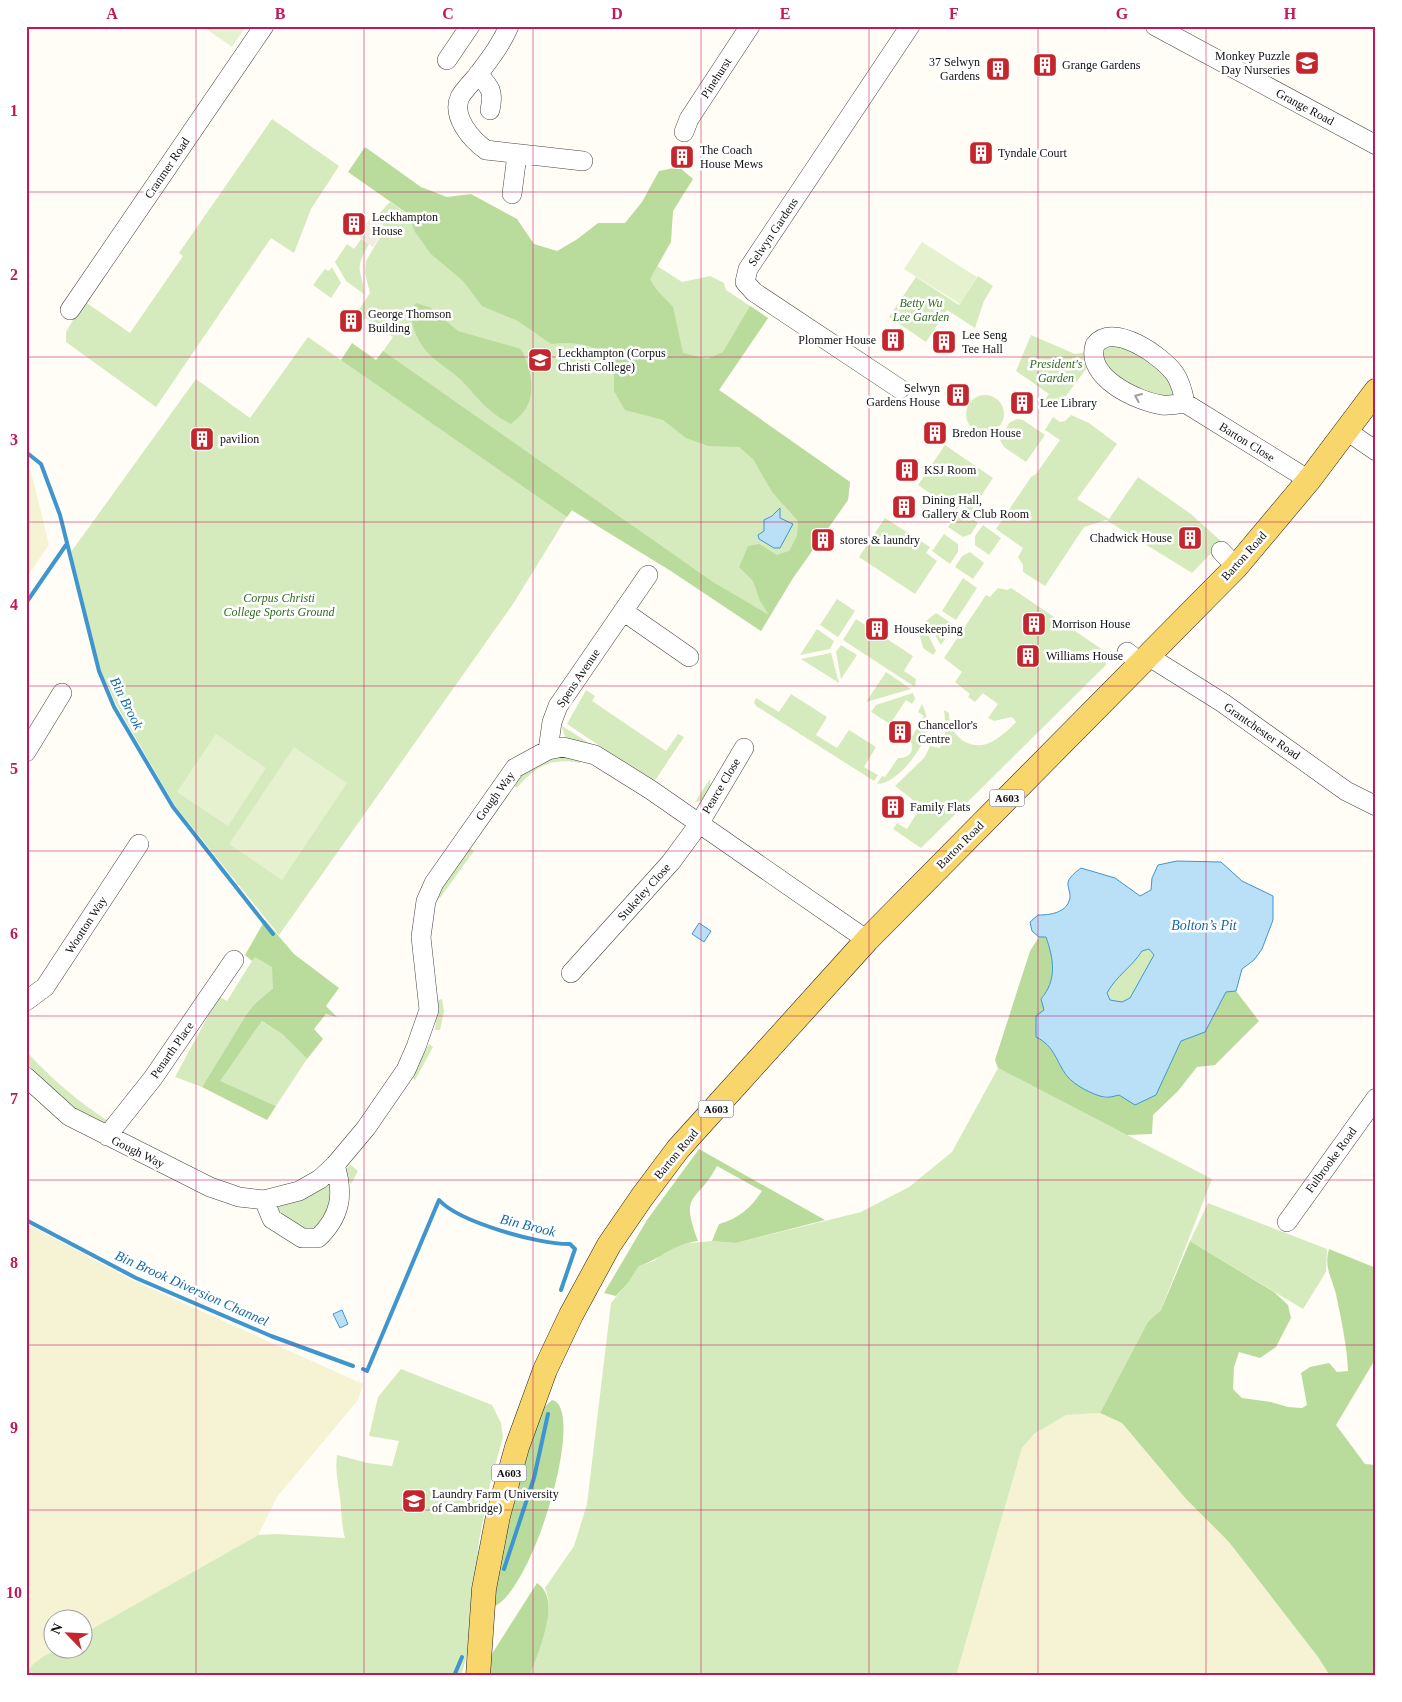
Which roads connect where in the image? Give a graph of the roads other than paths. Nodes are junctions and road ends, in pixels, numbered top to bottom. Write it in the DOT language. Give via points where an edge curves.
graph roads {
  1 [pos="264,26"];
  2 [pos="470,26"];
  3 [pos="509,26"];
  4 [pos="750,26"];
  5 [pos="910,26"];
  6 [pos="1155,26"];
  7 [pos="447,60"];
  8 [pos="478,74"];
  9 [pos="490,110"];
  10 [pos="684,132"];
  11 [pos="1376,145"];
  12 [pos="517,154"];
  13 [pos="583,161"];
  14 [pos="512,194"];
  15 [pos="70,310"];
  16 [pos="900,389"];
  17 [pos="1376,392"];
  18 [pos="1185,403"];
  19 [pos="1347,431"];
  20 [pos="1376,451"];
  21 [pos="1309,480"];
  22 [pos="648,575"];
  23 [pos="623,611"];
  24 [pos="683,647"];
  25 [pos="1139,657"];
  26 [pos="62,693"];
  27 [pos="745,747"];
  28 [pos="548,750"];
  29 [pos="26,752"];
  30 [pos="1376,806"];
  31 [pos="699,824"];
  32 [pos="139,844"];
  33 [pos="867,940"];
  34 [pos="234,960"];
  35 [pos="571,973"];
  36 [pos="26,1001"];
  37 [pos="26,1077"];
  38 [pos="1376,1098"];
  39 [pos="107,1136"];
  40 [pos="335,1165"];
  41 [pos="264,1200"];
  42 [pos="1287,1222"];
  43 [pos="478,1676"];
  1 -- 15 [label="street, Cranmer Road"];
  2 -- 7 [label="street"];
  3 -- 8 [label="street" via="496,51"];
  4 -- 10 [label="street, Pinehurst" via="689,119"];
  5 -- 16 [label="street, Selwyn Gardens" via="748,269 745,282 754,292"];
  6 -- 11 [label="street, Grange Road"];
  8 -- 9 [label="street" via="493,95"];
  8 -- 12 [label="street" via="459,98 464,126 474,141 486,150"];
  12 -- 13 [label="street"];
  12 -- 14 [label="street"];
  17 -- 19 [label="main road, Barton Road / A603"];
  18 -- 18 [label="street, one-way" via="1163,405 1133,395 1110,382 1097,369 1094,360 1096,345 1106,336 1115,335 1132,341 1174,372"];
  18 -- 21 [label="street, Barton Close"];
  19 -- 20 [label="street"];
  19 -- 21 [label="main road, Barton Road / A603"];
  21 -- 25 [label="main road, Barton Road / A603" via="1228,559"];
  22 -- 23 [label="street, Spens Avenue"];
  23 -- 24 [label="street"];
  23 -- 28 [label="street, Spens Avenue" via="558,706"];
  25 -- 30 [label="street, Grantchester Road" via="1223,704 1346,791"];
  25 -- 33 [label="main road, Barton Road / A603"];
  26 -- 29 [label="street"];
  27 -- 31 [label="street, Pearce Close"];
  28 -- 31 [label="street, Gough Way" via="563,747 594,755 652,790"];
  28 -- 40 [label="street, Gough Way" via="515,768 434,883 426,901 420,937 428,1010 424,1030 406,1070 366,1128"];
  31 -- 33 [label="street, Gough Way"];
  31 -- 35 [label="street, Stukeley Close" via="589,960"];
  32 -- 36 [label="street, Wootton Way" via="45,986"];
  33 -- 43 [label="main road, Barton Road / A603" via="678,1149 609,1245 583,1292 546,1370 507,1480 484,1589"];
  34 -- 39 [label="street, Penarth Place" via="153,1078"];
  37 -- 39 [label="street, Gough Way" via="69,1116"];
  38 -- 42 [label="street, Fulbrooke Road"];
  39 -- 41 [label="street, Gough Way" via="210,1187 239,1197"];
  40 -- 41 [label="street, Gough Way" via="320,1179 299,1191"];
  40 -- 41 [label="street" via="341,1184 341,1198 328,1226 318,1238 302,1238 272,1219"];
}
